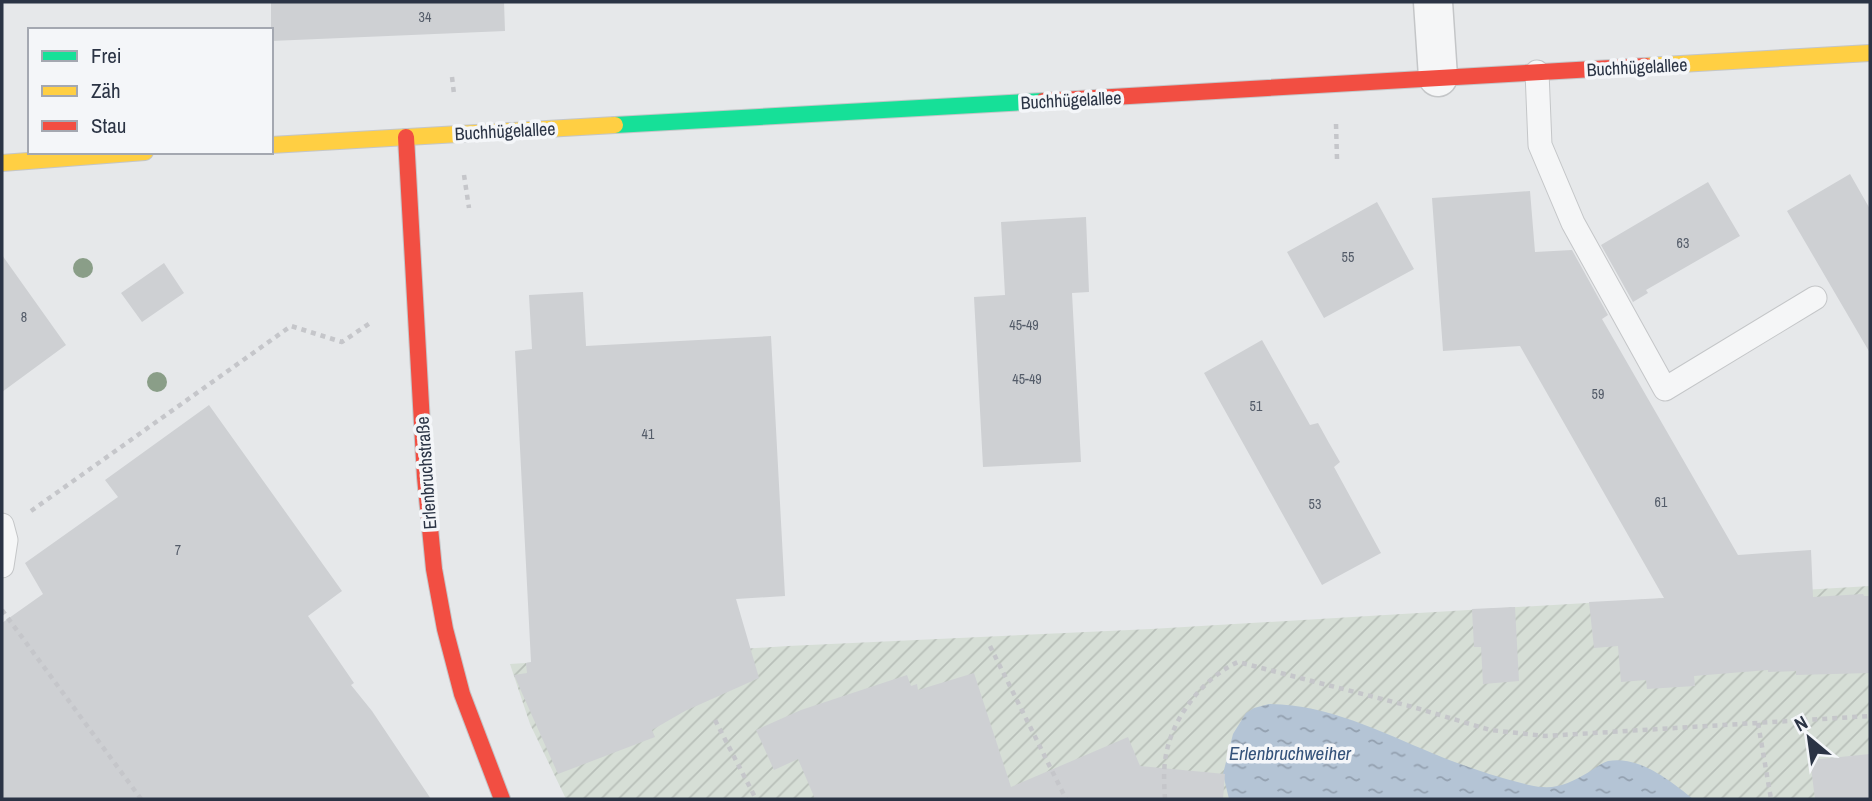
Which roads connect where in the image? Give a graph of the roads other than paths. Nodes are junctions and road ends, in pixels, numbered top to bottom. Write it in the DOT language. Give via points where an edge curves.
graph roads {
  1 [pos="1433,2"];
  2 [pos="1870,53"];
  3 [pos="1537,72"];
  4 [pos="1438,77"];
  5 [pos="406,137"];
  6 [pos="273,145"];
  7 [pos="119,154"];
  8 [pos="2,163"];
  9 [pos="1815,298"];
  10 [pos="3,528"];
  11 [pos="2,566"];
  12 [pos="502,799"];
  1 -- 4 [label="street"];
  2 -- 3 [label="street, Buchhügelallee"];
  3 -- 4 [label="street, Buchhügelallee"];
  3 -- 9 [label="lane" via="1540,145 1573,223 1665,388"];
  4 -- 5 [label="street, Buchhügelallee"];
  5 -- 6 [label="street, Buchhügelallee"];
  5 -- 12 [label="street, Erlenbruchstraße" via="427,496 444,626 476,738"];
  7 -- 8 [label="street"];
  10 -- 11 [label="lane"];
}
